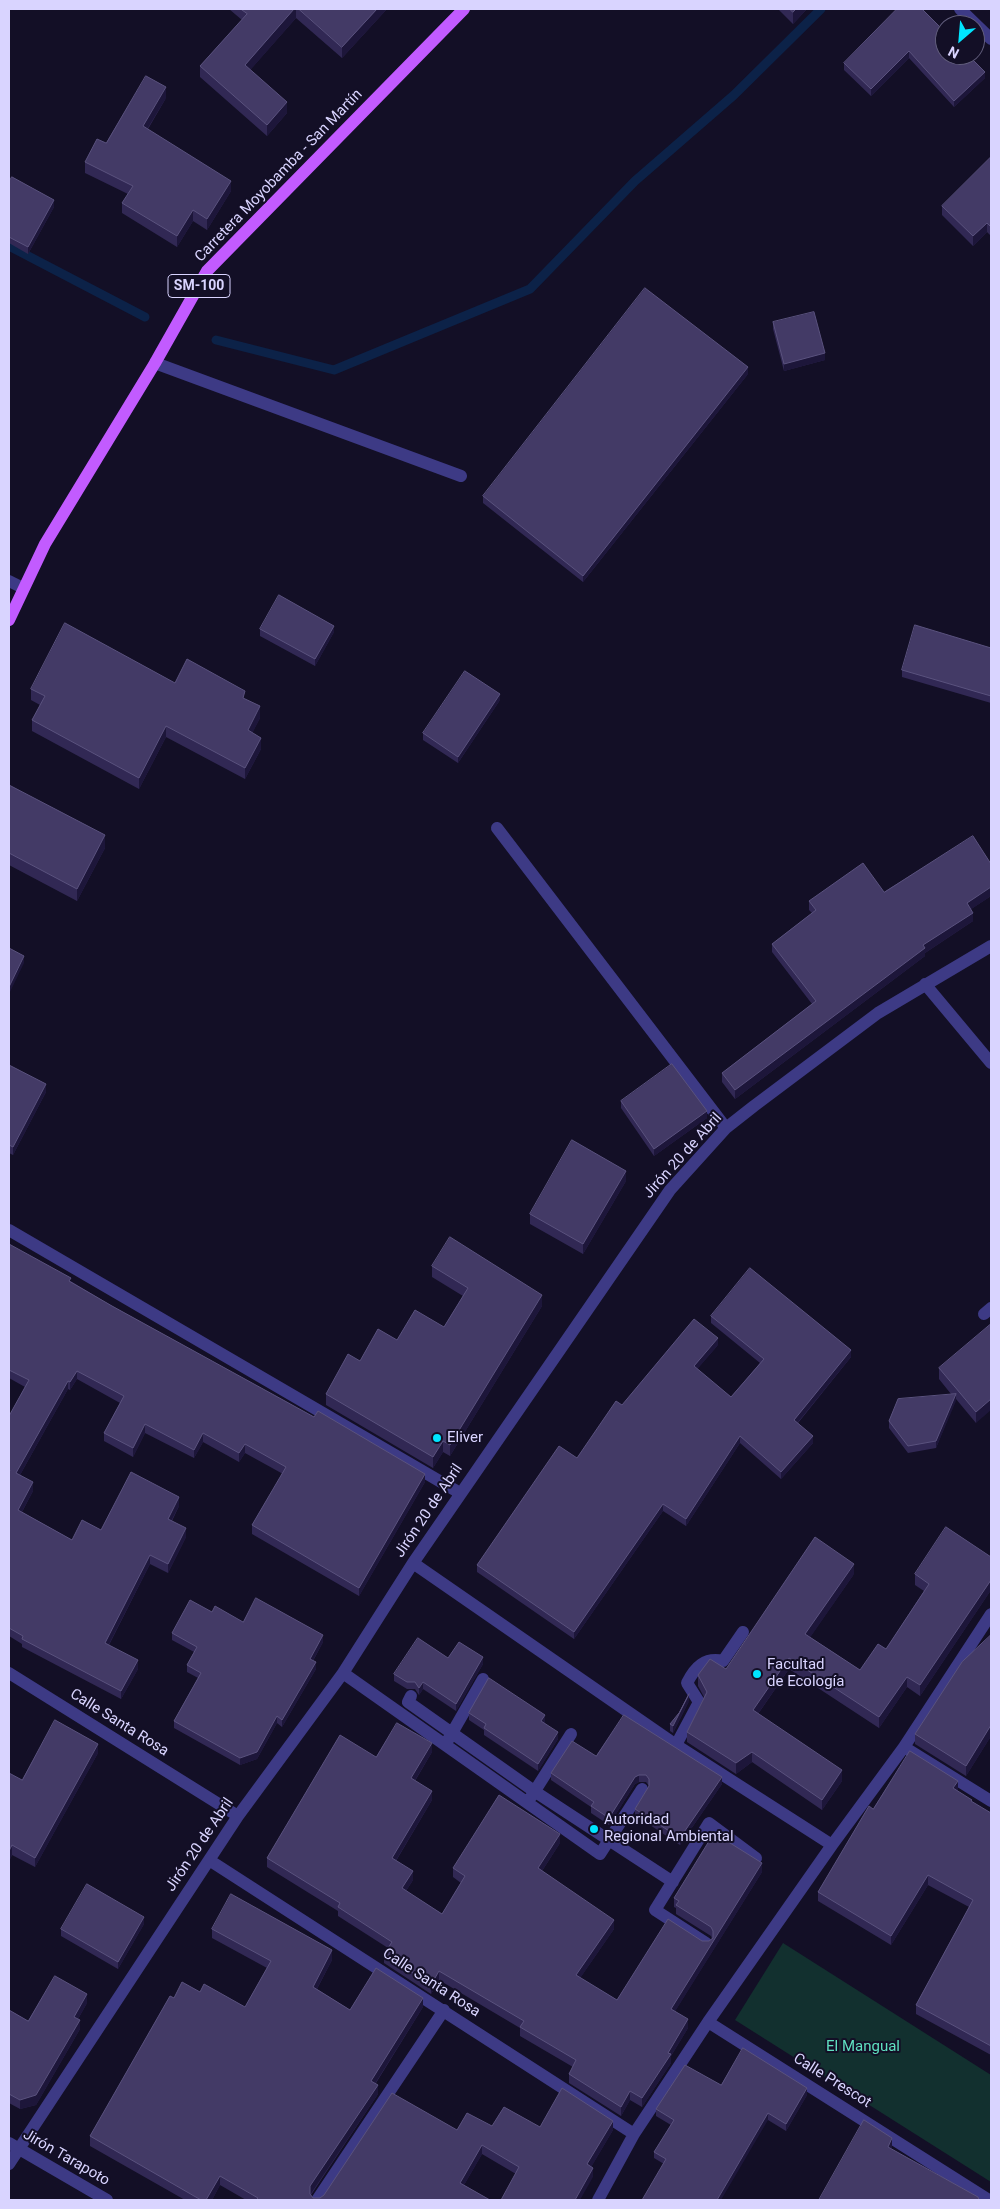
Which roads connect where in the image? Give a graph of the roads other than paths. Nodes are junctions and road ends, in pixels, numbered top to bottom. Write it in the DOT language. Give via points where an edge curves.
graph roads {
  1 [pos="464,9"];
  2 [pos="960,9"];
  3 [pos="991,39"];
  4 [pos="154,363"];
  5 [pos="461,476"];
  6 [pos="9,580"];
  7 [pos="23,588"];
  8 [pos="9,620"];
  9 [pos="497,828"];
  10 [pos="991,946"];
  11 [pos="925,984"];
  12 [pos="991,1063"];
  13 [pos="726,1128"];
  14 [pos="9,1230"];
  15 [pos="460,1493"];
  16 [pos="413,1563"];
  17 [pos="991,1614"];
  18 [pos="743,1632"];
  19 [pos="9,1673"];
  20 [pos="343,1673"];
  21 [pos="483,1679"];
  22 [pos="411,1696"];
  23 [pos="570,1734"];
  24 [pos="448,1738"];
  25 [pos="676,1745"];
  26 [pos="904,1747"];
  27 [pos="642,1790"];
  28 [pos="531,1797"];
  29 [pos="991,1801"];
  30 [pos="238,1816"];
  31 [pos="609,1839"];
  32 [pos="832,1845"];
  33 [pos="756,1858"];
  34 [pos="209,1860"];
  35 [pos="673,1882"];
  36 [pos="706,1942"];
  37 [pos="444,2010"];
  38 [pos="708,2022"];
  39 [pos="634,2134"];
  40 [pos="14,2146"];
  41 [pos="9,2164"];
  42 [pos="106,2200"];
  43 [pos="317,2200"];
  44 [pos="598,2200"];
  45 [pos="989,2200"];
  1 -- 4 [label="main road, Carretera Moyobamba - San Martín / SM-100" via="207,271"];
  2 -- 3 [label="street"];
  4 -- 5 [label="street"];
  4 -- 7 [label="main road, Carretera Moyobamba - San Martín / SM-100" via="45,544"];
  6 -- 7 [label="street"];
  7 -- 8 [label="main road, Carretera Moyobamba - San Martín / SM-100"];
  9 -- 13 [label="street"];
  10 -- 11 [label="street, Jirón 20 de Abril"];
  11 -- 12 [label="street"];
  11 -- 13 [label="street, Jirón 20 de Abril" via="878,1013"];
  13 -- 15 [label="street, Jirón 20 de Abril" via="670,1190"];
  14 -- 15 [label="street"];
  15 -- 16 [label="street, Jirón 20 de Abril"];
  16 -- 20 [label="street, Jirón 20 de Abril"];
  16 -- 25 [label="street"];
  17 -- 26 [label="street"];
  18 -- 25 [label="street" via="724,1661 705,1661 693,1671 687,1683 699,1702"];
  19 -- 30 [label="street, Calle Santa Rosa"];
  20 -- 24 [label="street"];
  20 -- 30 [label="street, Jirón 20 de Abril"];
  21 -- 24 [label="street"];
  22 -- 24 [label="street" via="408,1702"];
  23 -- 28 [label="street"];
  24 -- 28 [label="street"];
  25 -- 32 [label="street"];
  26 -- 29 [label="street"];
  26 -- 32 [label="street"];
  27 -- 31 [label="street"];
  28 -- 31 [label="street"];
  28 -- 31 [label="street" via="600,1854"];
  30 -- 34 [label="street, Jirón 20 de Abril"];
  31 -- 35 [label="street"];
  32 -- 38 [label="street"];
  33 -- 35 [label="street" via="709,1823"];
  34 -- 37 [label="street, Calle Santa Rosa"];
  34 -- 40 [label="street, Jirón 20 de Abril"];
  35 -- 36 [label="street" via="655,1910"];
  37 -- 39 [label="street, Calle Santa Rosa"];
  37 -- 43 [label="street"];
  38 -- 39 [label="street"];
  38 -- 45 [label="street, Calle Prescot"];
  39 -- 44 [label="street"];
  40 -- 41 [label="street, Jirón 20 de Abril"];
  40 -- 42 [label="street, Jirón Tarapoto"];
}
